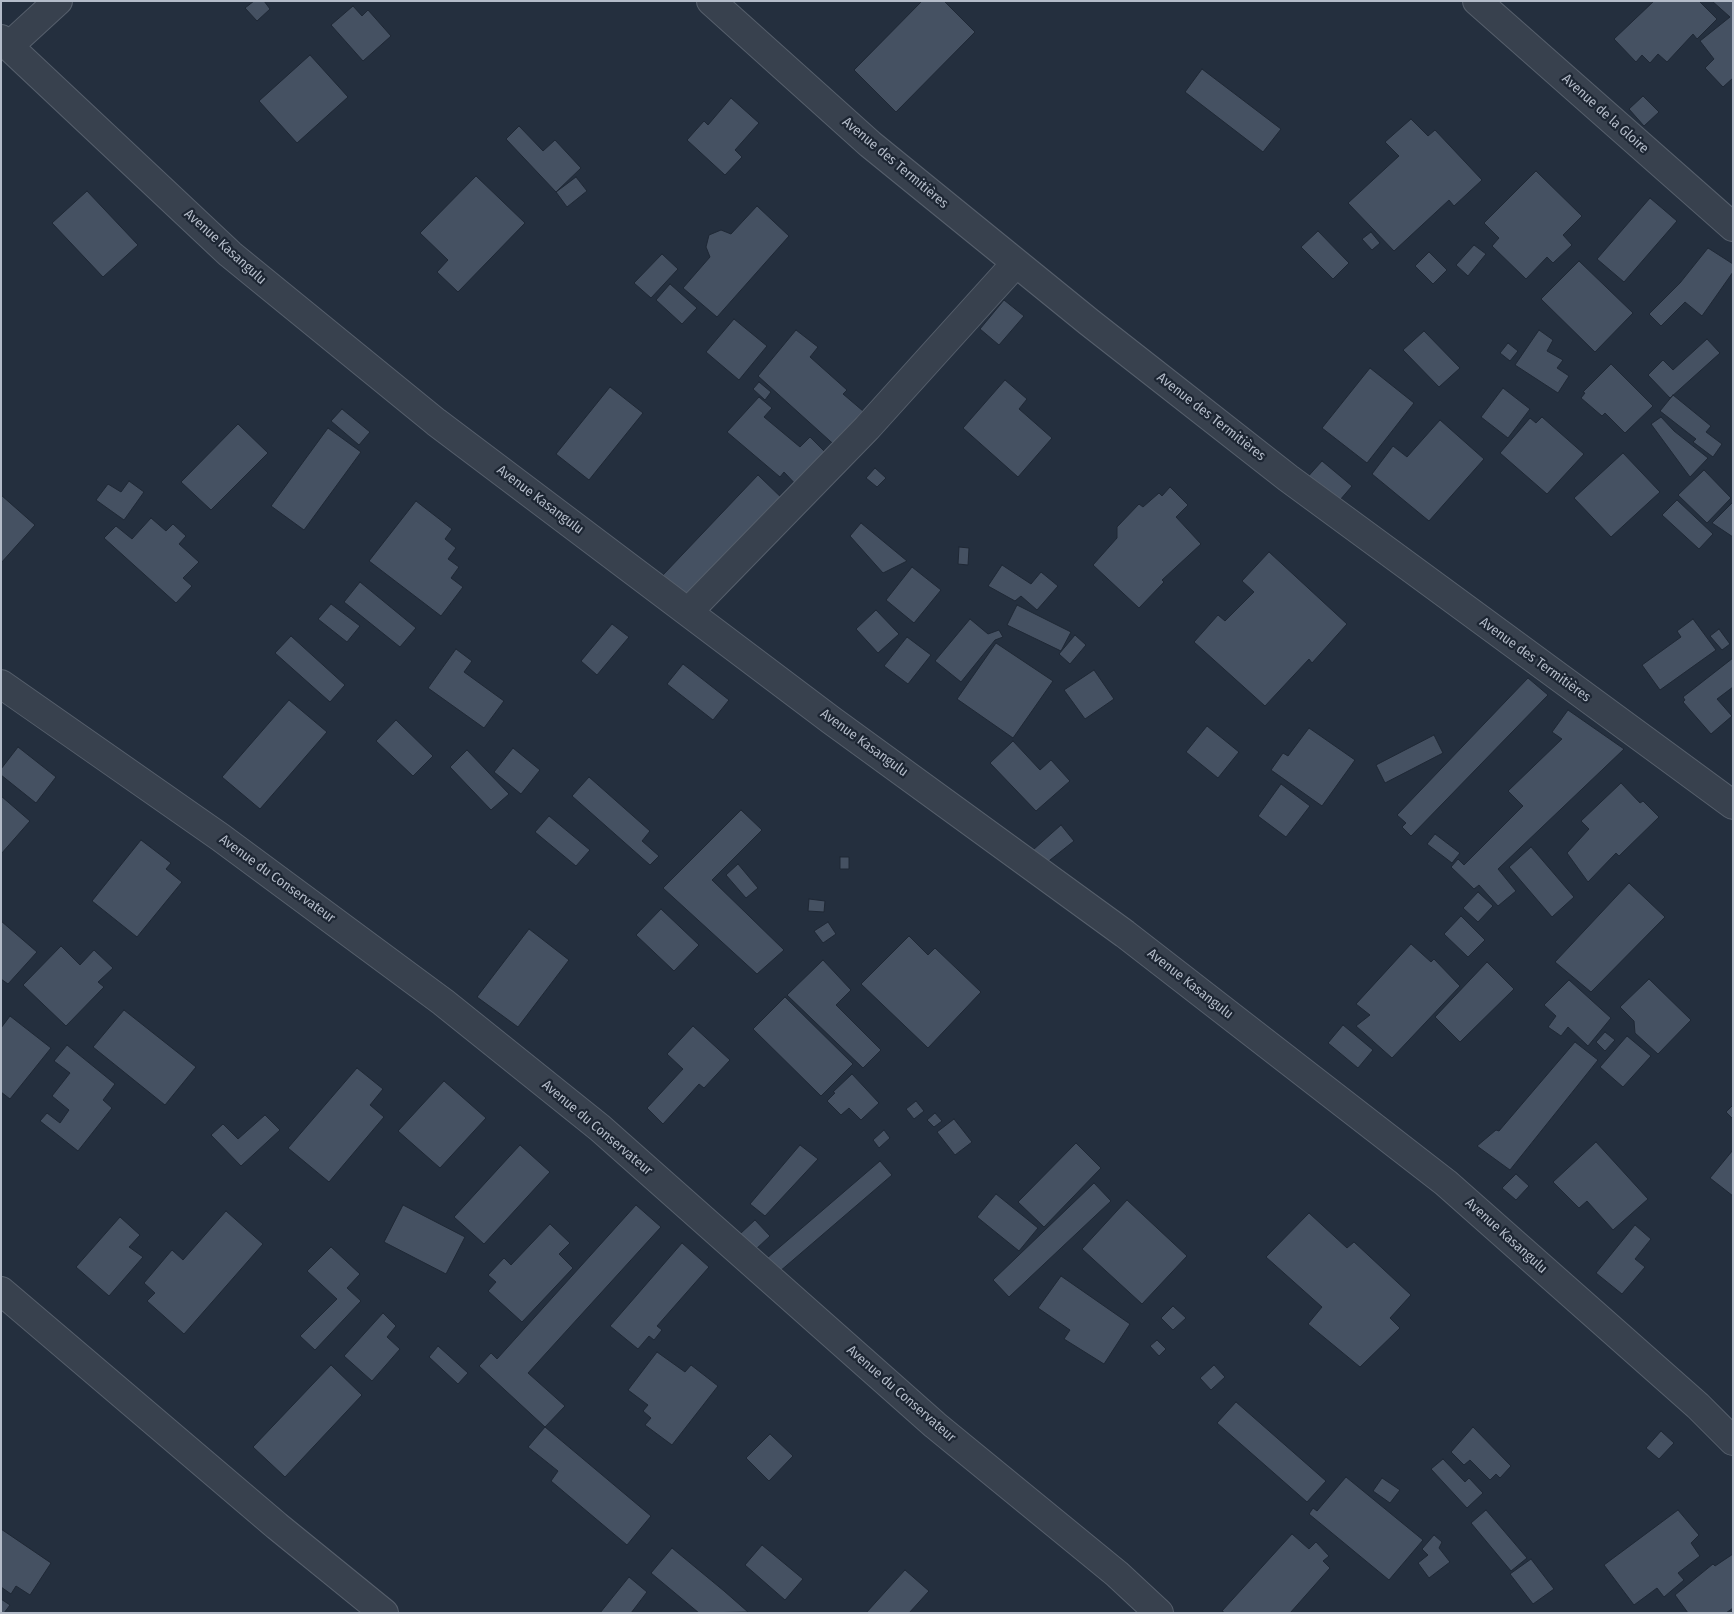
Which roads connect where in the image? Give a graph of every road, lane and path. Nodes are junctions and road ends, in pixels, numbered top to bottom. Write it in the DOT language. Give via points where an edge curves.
graph roads {
  1 [pos="58,1"];
  2 [pos="711,1"];
  3 [pos="1478,1"];
  4 [pos="5,43"];
  5 [pos="1733,227"];
  6 [pos="1016,263"];
  7 [pos="688,612"];
  8 [pos="1,684"];
  9 [pos="1733,805"];
  10 [pos="1,1291"];
  11 [pos="1733,1441"];
  12 [pos="384,1613"];
  13 [pos="1159,1613"];
  1 -- 4 [label="street"];
  2 -- 6 [label="street, Avenue des Termitières" via="870,144"];
  3 -- 5 [label="street, Avenue de la Gloire"];
  4 -- 7 [label="street, Avenue Kasangulu" via="230,254 436,422"];
  6 -- 7 [label="street" via="867,428"];
  6 -- 9 [label="street, Avenue des Termitières" via="1288,478"];
  7 -- 11 [label="street, Avenue Kasangulu" via="1125,934 1446,1183 1698,1406"];
  8 -- 13 [label="street, Avenue du Conservateur" via="220,837 443,1002 600,1128 935,1425 1117,1574"];
  10 -- 12 [label="street"];
}
